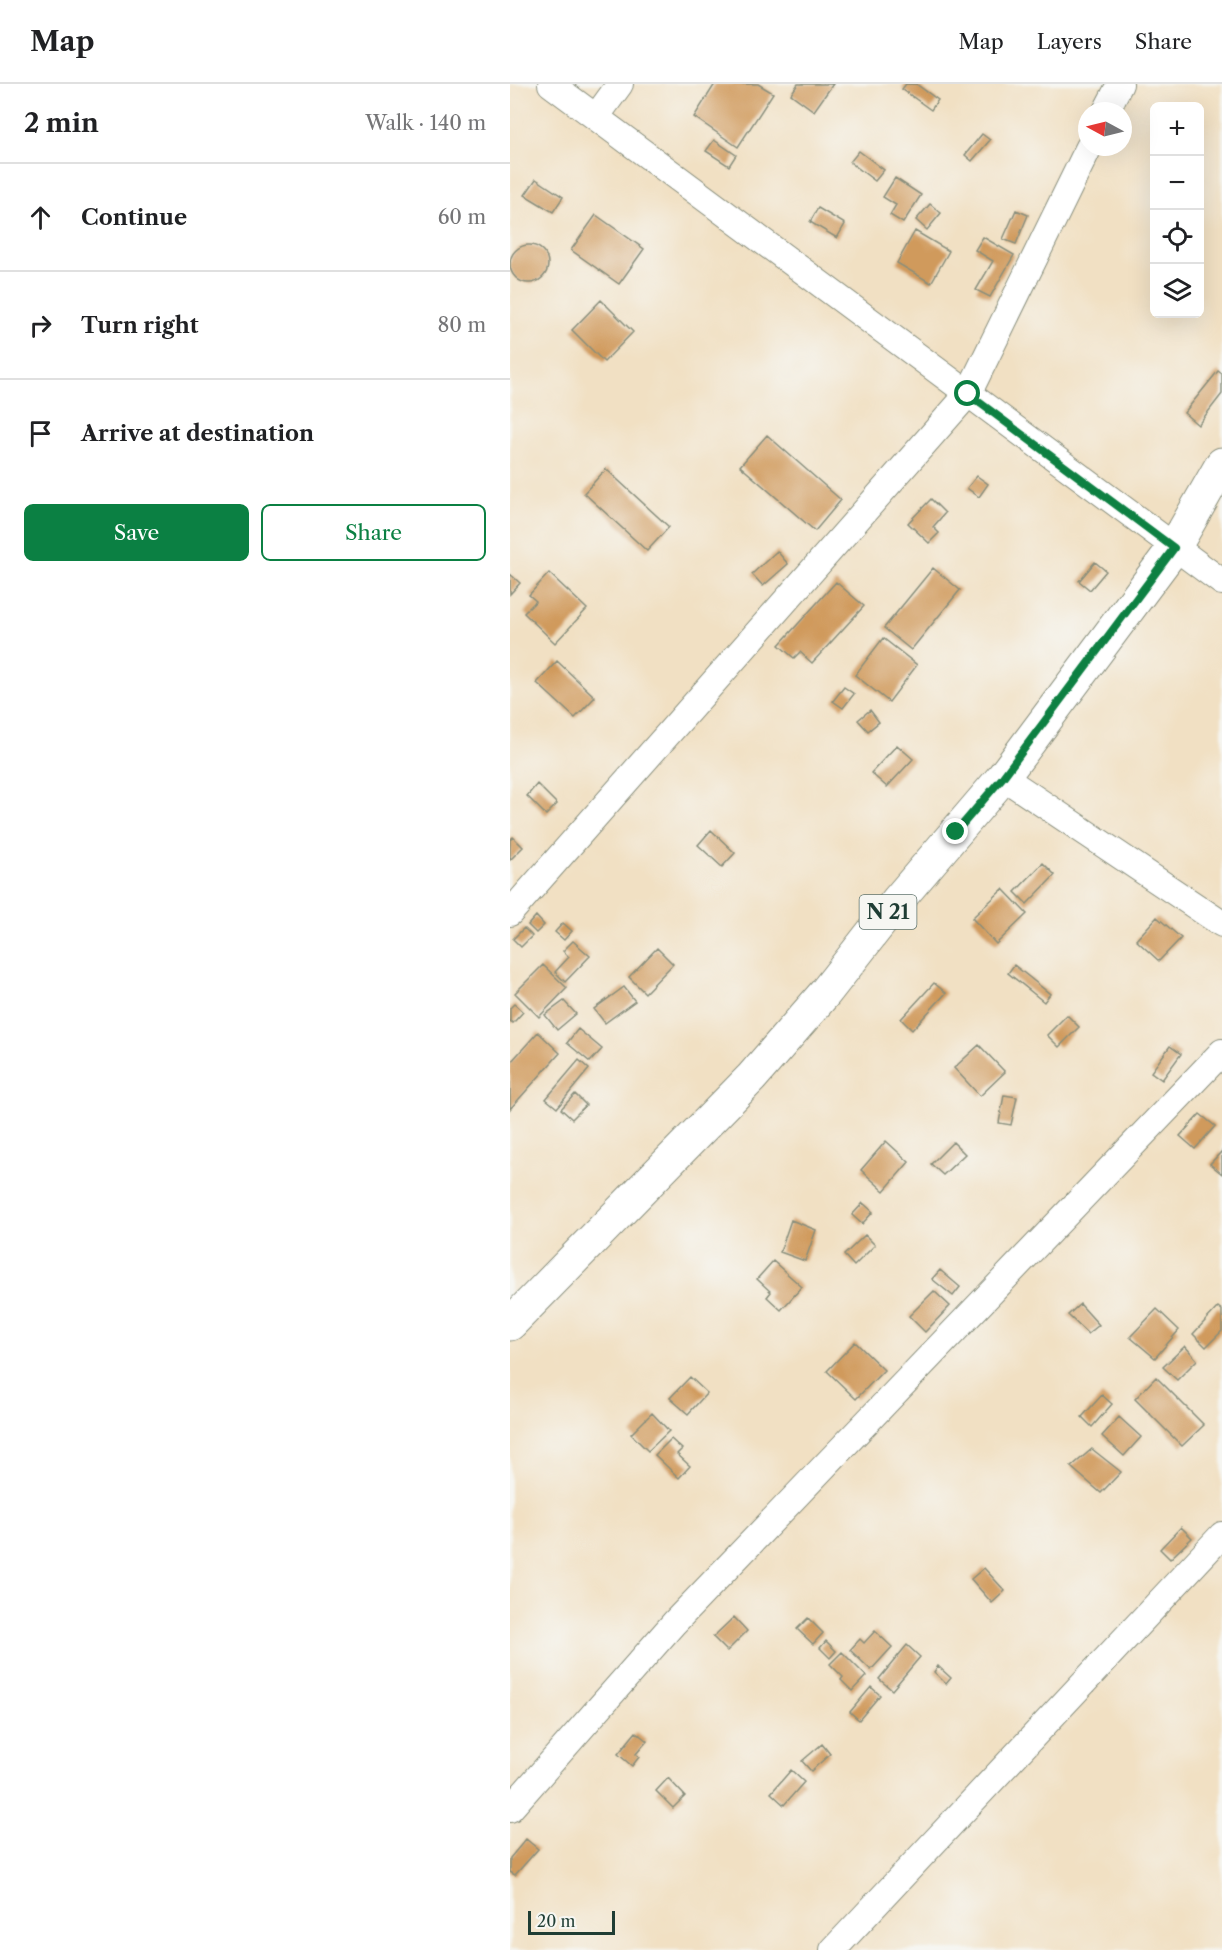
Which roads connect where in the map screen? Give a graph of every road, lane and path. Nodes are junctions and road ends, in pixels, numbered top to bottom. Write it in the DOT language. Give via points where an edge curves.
graph roads {
  1 [pos="550,84"];
  2 [pos="620,84"];
  3 [pos="1120,84"];
  4 [pos="1111,102"];
  5 [pos="596,117"];
  6 [pos="1085,156"];
  7 [pos="968,394"];
  8 [pos="1222,464"];
  9 [pos="1174,548"];
  10 [pos="1222,582"];
  11 [pos="1003,777"];
  12 [pos="510,913"];
  13 [pos="1222,924"];
  14 [pos="1222,1052"];
  15 [pos="510,1324"];
  16 [pos="1222,1534"];
  17 [pos="510,1809"];
  18 [pos="833,1950"];
  1 -- 5 [label="street"];
  2 -- 5 [label="street"];
  3 -- 4 [label="street"];
  5 -- 7 [label="street"];
  6 -- 7 [label="street"];
  7 -- 9 [label="street"];
  7 -- 12 [label="street"];
  8 -- 9 [label="main road, N 21"];
  9 -- 10 [label="street"];
  9 -- 11 [label="main road, N 21"];
  11 -- 13 [label="street"];
  11 -- 15 [label="main road, N 21" via="752,1077"];
  14 -- 17 [label="street" via="674,1623"];
  16 -- 18 [label="street"];
}
